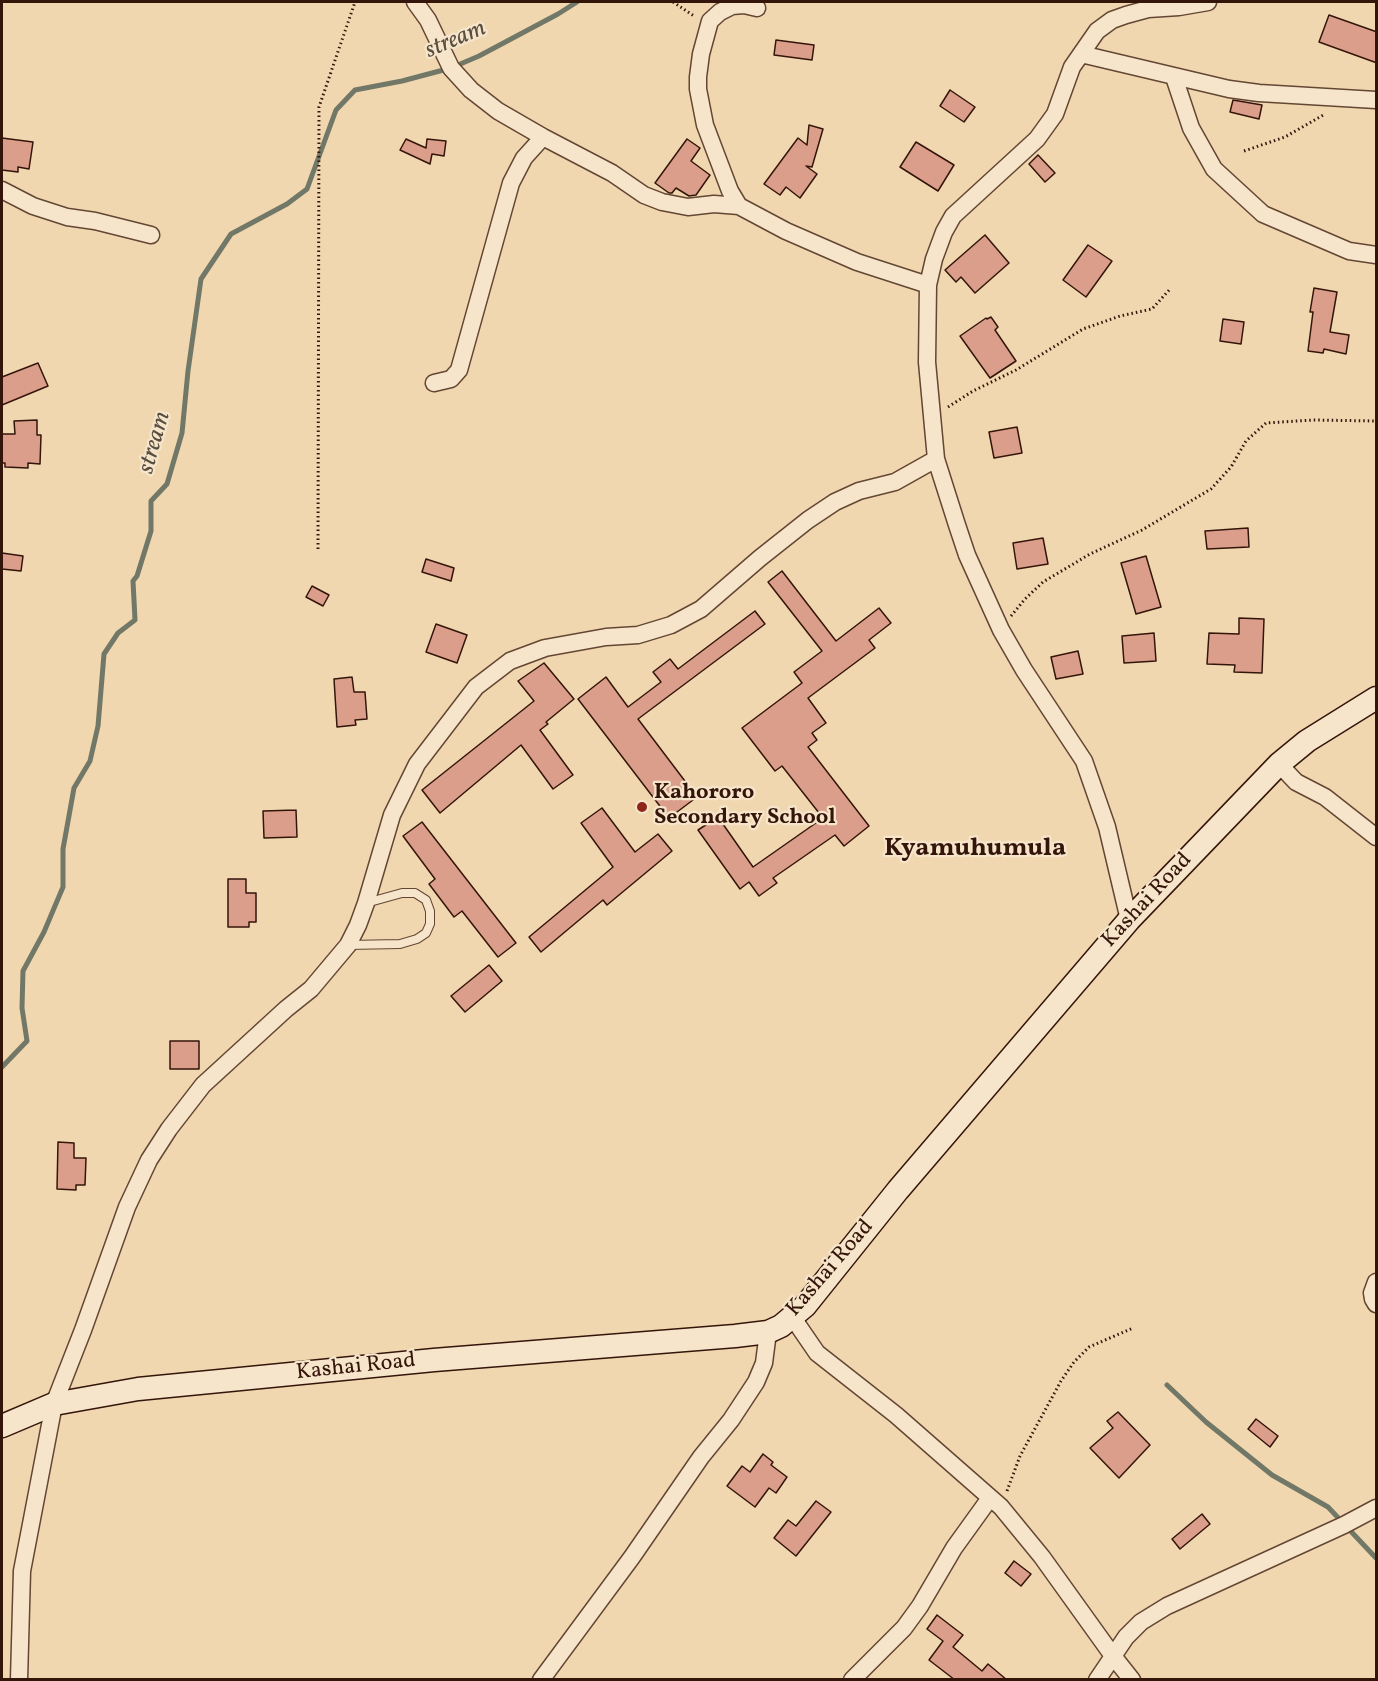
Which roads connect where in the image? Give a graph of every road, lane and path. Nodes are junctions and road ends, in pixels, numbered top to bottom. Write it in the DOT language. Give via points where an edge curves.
graph roads {
  1 [pos="355,2"];
  2 [pos="416,2"];
  3 [pos="673,2"];
  4 [pos="1208,2"];
  5 [pos="757,8"];
  6 [pos="706,31"];
  7 [pos="1081,54"];
  8 [pos="1174,77"];
  9 [pos="1352,98"];
  10 [pos="1377,100"];
  11 [pos="543,137"];
  12 [pos="1244,150"];
  13 [pos="2,190"];
  14 [pos="739,206"];
  15 [pos="151,234"];
  16 [pos="1377,255"];
  17 [pos="928,285"];
  18 [pos="1171,288"];
  19 [pos="434,383"];
  20 [pos="932,418"];
  21 [pos="1377,421"];
  22 [pos="936,459"];
  23 [pos="318,549"];
  24 [pos="1001,630"];
  25 [pos="1377,698"];
  26 [pos="1279,764"];
  27 [pos="1377,837"];
  28 [pos="366,903"];
  29 [pos="1129,920"];
  30 [pos="348,945"];
  31 [pos="1377,1282"];
  32 [pos="1377,1304"];
  33 [pos="792,1318"];
  34 [pos="1133,1328"];
  35 [pos="768,1332"];
  36 [pos="54,1404"];
  37 [pos="2,1426"];
  38 [pos="996,1503"];
  39 [pos="1377,1508"];
  40 [pos="1113,1656"];
  41 [pos="19,1680"];
  42 [pos="541,1680"];
  43 [pos="852,1680"];
  44 [pos="1097,1680"];
  45 [pos="1132,1680"];
  1 -- 23 [label="path" via="320,107"];
  2 -- 11 [label="street" via="451,68 471,90"];
  3 -- 6 [label="path" via="690,11"];
  4 -- 7 [label="street" via="1148,9 1112,20 1096,31"];
  5 -- 6 [label="street" via="732,6 710,21"];
  6 -- 14 [label="street" via="698,77 701,108 727,185"];
  7 -- 8 [label="street"];
  7 -- 17 [label="street" via="1054,114 1037,139 953,216 934,259"];
  8 -- 9 [label="street" via="1259,93"];
  8 -- 16 [label="street" via="1191,128 1214,170 1263,214 1349,251"];
  9 -- 10 [label="street"];
  9 -- 12 [label="path" via="1285,137"];
  11 -- 14 [label="street" via="662,202 688,207"];
  11 -- 19 [label="street" via="524,158 511,183 459,370 451,379"];
  13 -- 15 [label="street" via="67,217"];
  14 -- 17 [label="street" via="858,262"];
  17 -- 20 [label="street" via="927,362"];
  18 -- 20 [label="path" via="1152,309 1076,332"];
  20 -- 22 [label="street"];
  21 -- 24 [label="path" via="1266,423 1246,441 1231,467 1211,489 1043,582"];
  22 -- 24 [label="street" via="967,555"];
  22 -- 28 [label="street" via="895,482 859,490 835,502 701,609 671,625 638,635 545,648 510,661 476,687 417,764 393,815"];
  24 -- 29 [label="street" via="1084,761 1107,827"];
  25 -- 26 [label="street, Kashai Road" via="1307,741"];
  26 -- 27 [label="street" via="1296,782 1325,797"];
  26 -- 29 [label="street, Kashai Road"];
  28 -- 30 [label="street"];
  28 -- 30 [label="lane" via="402,892 415,893 426,900 430,924 417,939 400,944"];
  29 -- 33 [label="street, Kashai Road"];
  30 -- 36 [label="street" via="311,989 203,1085 169,1129 127,1207"];
  31 -- 32 [label="street" via="1372,1293"];
  33 -- 35 [label="street, Kashai Road"];
  33 -- 38 [label="street" via="817,1353 896,1415"];
  34 -- 38 [label="path" via="1089,1347 1074,1362"];
  35 -- 36 [label="street, Kashai Road" via="138,1389"];
  35 -- 42 [label="street" via="764,1363 756,1382"];
  36 -- 37 [label="street, Kashai Road"];
  36 -- 41 [label="street" via="22,1571"];
  38 -- 40 [label="street" via="1042,1557"];
  38 -- 43 [label="street" via="954,1548 904,1629"];
  39 -- 40 [label="street" via="1167,1606 1141,1622"];
  40 -- 44 [label="street"];
  40 -- 45 [label="street"];
}
